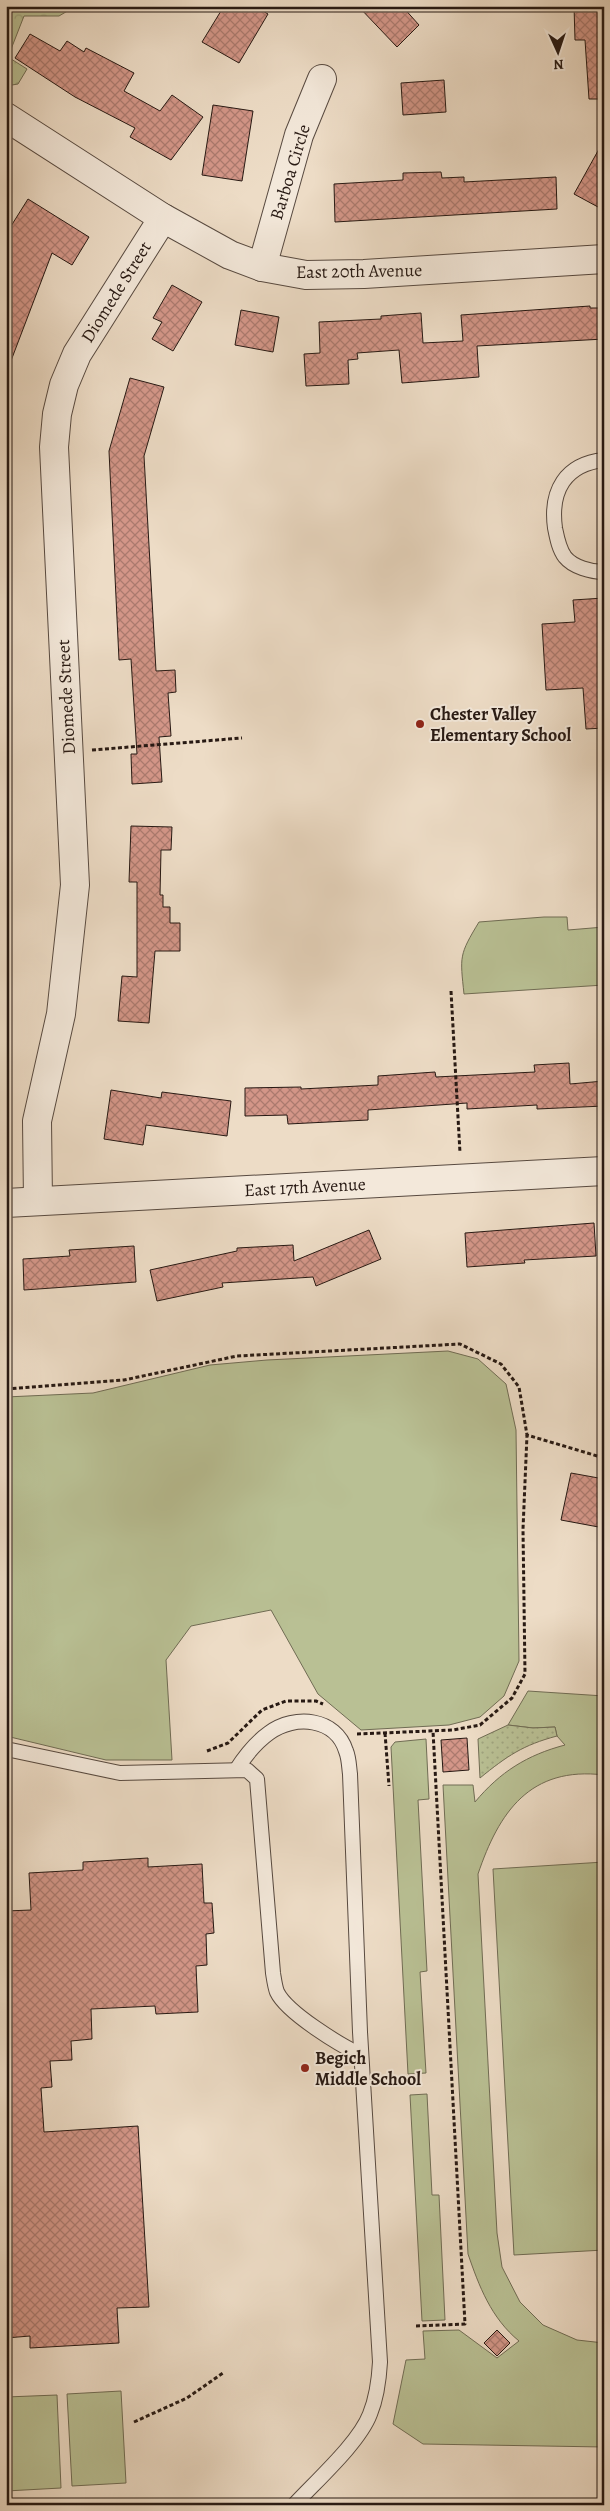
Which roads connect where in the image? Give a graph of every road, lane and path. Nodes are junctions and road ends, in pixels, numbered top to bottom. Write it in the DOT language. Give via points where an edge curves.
graph roads {
  1 [pos="322,79"];
  2 [pos="6,117"];
  3 [pos="163,218"];
  4 [pos="604,259"];
  5 [pos="262,267"];
  6 [pos="604,460"];
  7 [pos="604,572"];
  8 [pos="242,738"];
  9 [pos="69,751"];
  10 [pos="451,991"];
  11 [pos="604,1171"];
  12 [pos="461,1179"];
  13 [pos="38,1201"];
  14 [pos="6,1203"];
  15 [pos="6,1389"];
  16 [pos="527,1436"];
  17 [pos="604,1458"];
  18 [pos="324,1705"];
  19 [pos="351,1727"];
  20 [pos="433,1731"];
  21 [pos="385,1732"];
  22 [pos="6,1749"];
  23 [pos="206,1752"];
  24 [pos="236,1770"];
  25 [pos="389,1786"];
  26 [pos="361,2056"];
  27 [pos="416,2326"];
  28 [pos="223,2373"];
  29 [pos="134,2422"];
  30 [pos="294,2505"];
  1 -- 5 [label="street, Barboa Circle" via="299,135"];
  2 -- 3 [label="street, East 20th Avenue"];
  3 -- 5 [label="street, East 20th Avenue" via="230,256"];
  3 -- 9 [label="street, Diomede Street" via="77,354 64,385 57,414 54,447"];
  4 -- 5 [label="street, East 20th Avenue" via="355,274 306,275"];
  6 -- 7 [label="lane" via="576,468 561,485 555,497 555,523 559,546 566,558 584,569"];
  8 -- 9 [label="path"];
  9 -- 13 [label="street, Diomede Street" via="75,885 61,1014 37,1121"];
  10 -- 12 [label="path"];
  11 -- 12 [label="street, East 17th Avenue"];
  12 -- 13 [label="street, East 17th Avenue"];
  13 -- 14 [label="street, East 17th Avenue"];
  15 -- 16 [label="path" via="124,1380 237,1356 460,1344 501,1364 519,1387"];
  16 -- 17 [label="path"];
  16 -- 20 [label="path" via="523,1529 525,1674 512,1698 480,1725"];
  18 -- 23 [label="path" via="316,1701 286,1701 262,1710 228,1743"];
  19 -- 21 [label="path" via="356,1734"];
  20 -- 21 [label="path"];
  20 -- 27 [label="path" via="466,2324"];
  21 -- 25 [label="path"];
  22 -- 24 [label="lane" via="120,1773"];
  24 -- 26 [label="lane" via="248,1770 257,1779 277,1992 330,2040"];
  24 -- 26 [label="lane" via="250,1750 270,1732 293,1721 323,1724 336,1734 346,1751 350,1774"];
  26 -- 30 [label="lane" via="380,2362 378,2385 370,2415 357,2436"];
  28 -- 29 [label="path" via="187,2398"];
}
